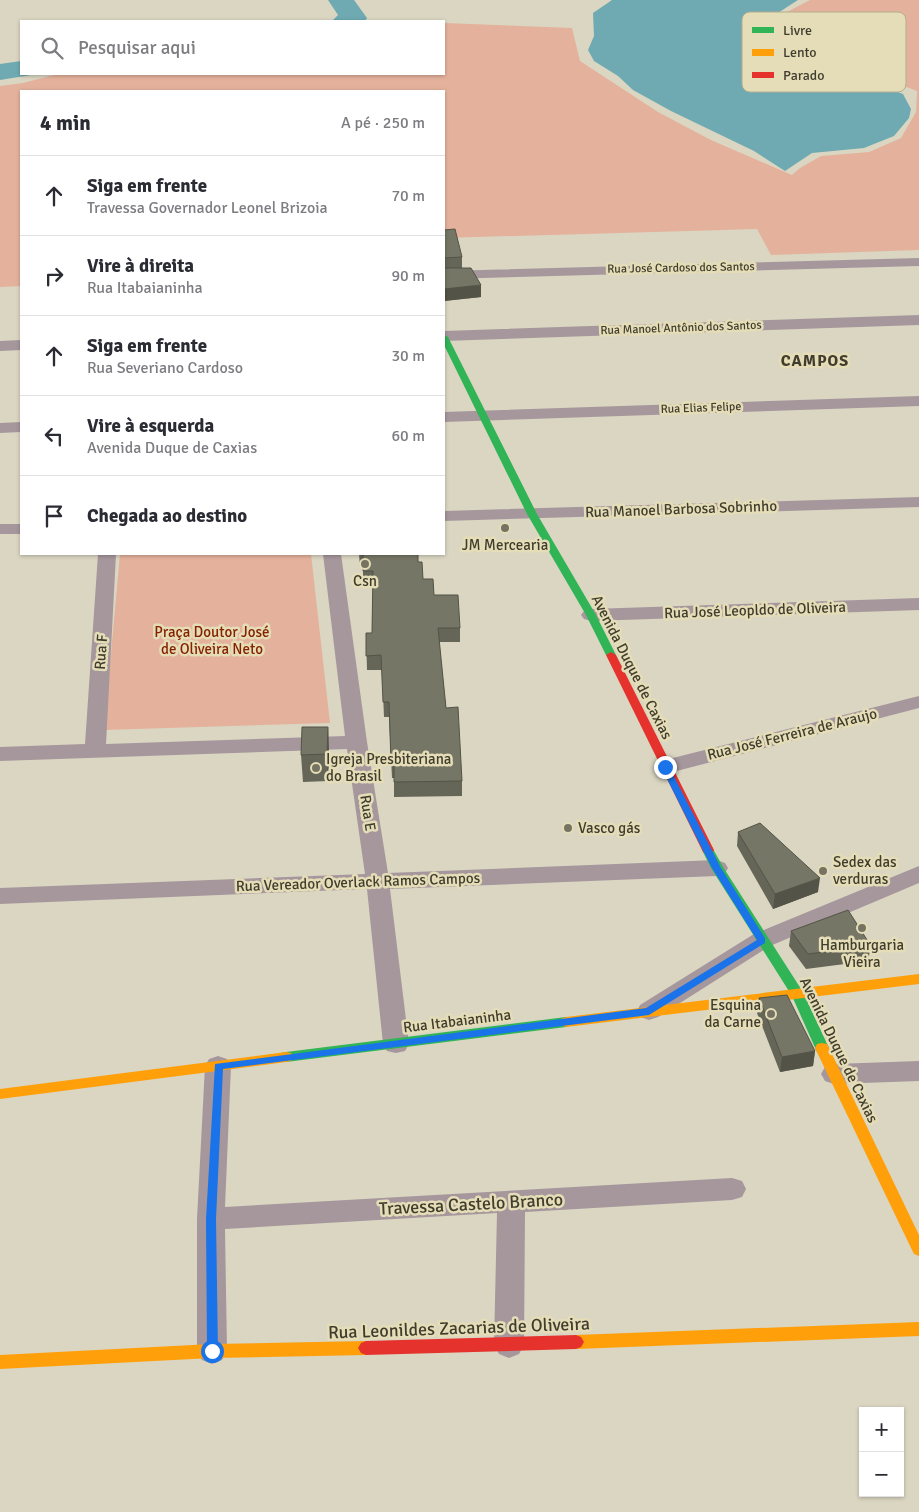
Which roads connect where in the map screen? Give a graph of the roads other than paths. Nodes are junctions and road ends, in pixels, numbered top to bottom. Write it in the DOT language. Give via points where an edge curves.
graph roads {
  1 [pos="919,262"];
  2 [pos="445,275"];
  3 [pos="919,320"];
  4 [pos="445,336"];
  5 [pos="445,338"];
  6 [pos="20,345"];
  7 [pos="0,346"];
  8 [pos="919,400"];
  9 [pos="484,416"];
  10 [pos="445,417"];
  11 [pos="20,427"];
  12 [pos="0,428"];
  13 [pos="919,502"];
  14 [pos="532,514"];
  15 [pos="445,516"];
  16 [pos="0,529"];
  17 [pos="20,529"];
  18 [pos="108,555"];
  19 [pos="332,555"];
  20 [pos="919,604"];
  21 [pos="591,615"];
  22 [pos="919,702"];
  23 [pos="356,742"];
  24 [pos="95,751"];
  25 [pos="0,754"];
  26 [pos="665,767"];
  27 [pos="717,868"];
  28 [pos="919,874"];
  29 [pos="378,881"];
  30 [pos="0,896"];
  31 [pos="762,940"];
  32 [pos="919,979"];
  33 [pos="798,995"];
  34 [pos="649,1011"];
  35 [pos="396,1044"];
  36 [pos="218,1066"];
  37 [pos="919,1071"];
  38 [pos="834,1074"];
  39 [pos="0,1094"];
  40 [pos="732,1189"];
  41 [pos="511,1202"];
  42 [pos="211,1219"];
  43 [pos="919,1250"];
  44 [pos="919,1329"];
  45 [pos="509,1345"];
  46 [pos="212,1351"];
  47 [pos="0,1362"];
  1 -- 2 [label="street, Rua José Cardoso dos Santos"];
  3 -- 4 [label="street, Rua Manoel Antônio dos Santos"];
  5 -- 9 [label="street, Avenida Duque de Caxias"];
  6 -- 7 [label="street"];
  8 -- 9 [label="street, Rua Elias Felipe"];
  9 -- 10 [label="street, Rua Elias Felipe"];
  9 -- 14 [label="street, Avenida Duque de Caxias"];
  11 -- 12 [label="street"];
  13 -- 14 [label="street, Rua Manoel Barbosa Sobrinho"];
  14 -- 15 [label="street, Rua Manoel Barbosa Sobrinho"];
  14 -- 21 [label="street, Avenida Duque de Caxias"];
  16 -- 17 [label="street"];
  18 -- 24 [label="street, Rua F"];
  19 -- 23 [label="street, Rua E"];
  20 -- 21 [label="street, Rua José Leopldo de Oliveira"];
  21 -- 26 [label="street, Avenida Duque de Caxias"];
  22 -- 26 [label="street, Rua José Ferreira de Araujo"];
  23 -- 24 [label="street"];
  23 -- 29 [label="street, Rua E"];
  24 -- 25 [label="street"];
  26 -- 27 [label="street, Avenida Duque de Caxias"];
  27 -- 29 [label="street, Rua Vereador Overlack Ramos Campos"];
  27 -- 31 [label="street, Avenida Duque de Caxias"];
  28 -- 31 [label="street"];
  29 -- 30 [label="street, Rua Vereador Overlack Ramos Campos"];
  29 -- 35 [label="street, Rua E"];
  31 -- 33 [label="street, Avenida Duque de Caxias"];
  31 -- 34 [label="street"];
  32 -- 33 [label="street, Rua Itabaianinha"];
  33 -- 34 [label="street, Rua Itabaianinha"];
  33 -- 38 [label="street, Avenida Duque de Caxias"];
  34 -- 35 [label="street, Rua Itabaianinha"];
  35 -- 36 [label="street, Rua Itabaianinha"];
  36 -- 39 [label="street, Rua Itabaianinha"];
  36 -- 42 [label="street"];
  37 -- 38 [label="street"];
  38 -- 43 [label="street, Avenida Duque de Caxias"];
  40 -- 41 [label="street, Travessa Castelo Branco"];
  41 -- 42 [label="street, Travessa Castelo Branco"];
  41 -- 45 [label="street"];
  42 -- 46 [label="street"];
  44 -- 45 [label="street, Rua Leonildes Zacarias de Oliveira"];
  45 -- 46 [label="street, Rua Leonildes Zacarias de Oliveira"];
  46 -- 47 [label="street, Rua Leonildes Zacarias de Oliveira"];
}
